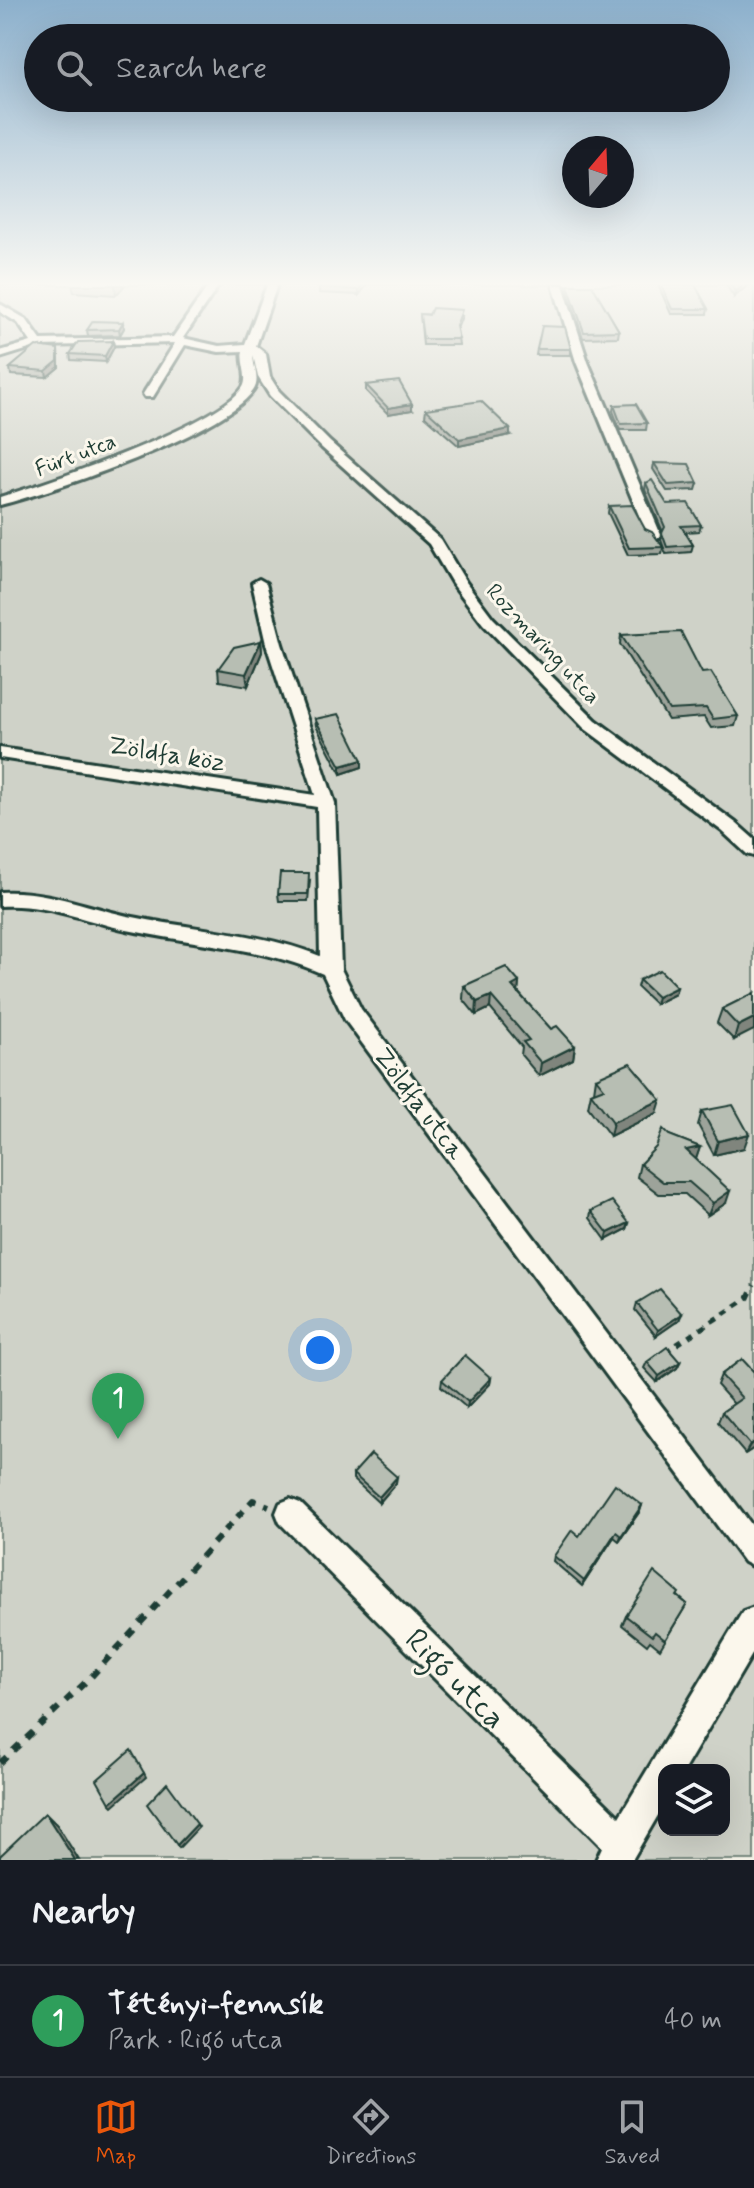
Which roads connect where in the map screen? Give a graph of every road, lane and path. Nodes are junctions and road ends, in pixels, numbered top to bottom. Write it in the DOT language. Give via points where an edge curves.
graph roads {
  1 [pos="162,372"];
  2 [pos="248,372"];
  3 [pos="263,372"];
  4 [pos="586,372"];
  5 [pos="149,394"];
  6 [pos="0,501"];
  7 [pos="654,535"];
  8 [pos="259,583"];
  9 [pos="0,753"];
  10 [pos="326,803"];
  11 [pos="754,850"];
  12 [pos="0,899"];
  13 [pos="331,969"];
  14 [pos="754,1285"];
  15 [pos="661,1354"];
  16 [pos="290,1513"];
  17 [pos="754,1552"];
  18 [pos="754,1622"];
  19 [pos="0,1763"];
  20 [pos="670,1764"];
  21 [pos="658,1784"];
  22 [pos="618,1852"];
  1 -- 5 [label="street"];
  2 -- 6 [label="street, Fürt utca" via="250,386 230,405 140,451"];
  3 -- 11 [label="street, Rozmaring utca" via="274,393 316,436 435,542 488,621 580,714"];
  4 -- 7 [label="street"];
  8 -- 10 [label="street, Zöldfa utca"];
  9 -- 10 [label="street, Zöldfa köz"];
  10 -- 13 [label="street, Zöldfa utca"];
  12 -- 13 [label="street" via="19,898 298,954"];
  13 -- 17 [label="street, Zöldfa utca" via="353,1014"];
  14 -- 15 [label="path" via="748,1298"];
  16 -- 19 [label="path" via="253,1500 91,1677"];
  16 -- 22 [label="street, Rigó utca"];
  18 -- 20 [label="street"];
  21 -- 22 [label="street"];
}
